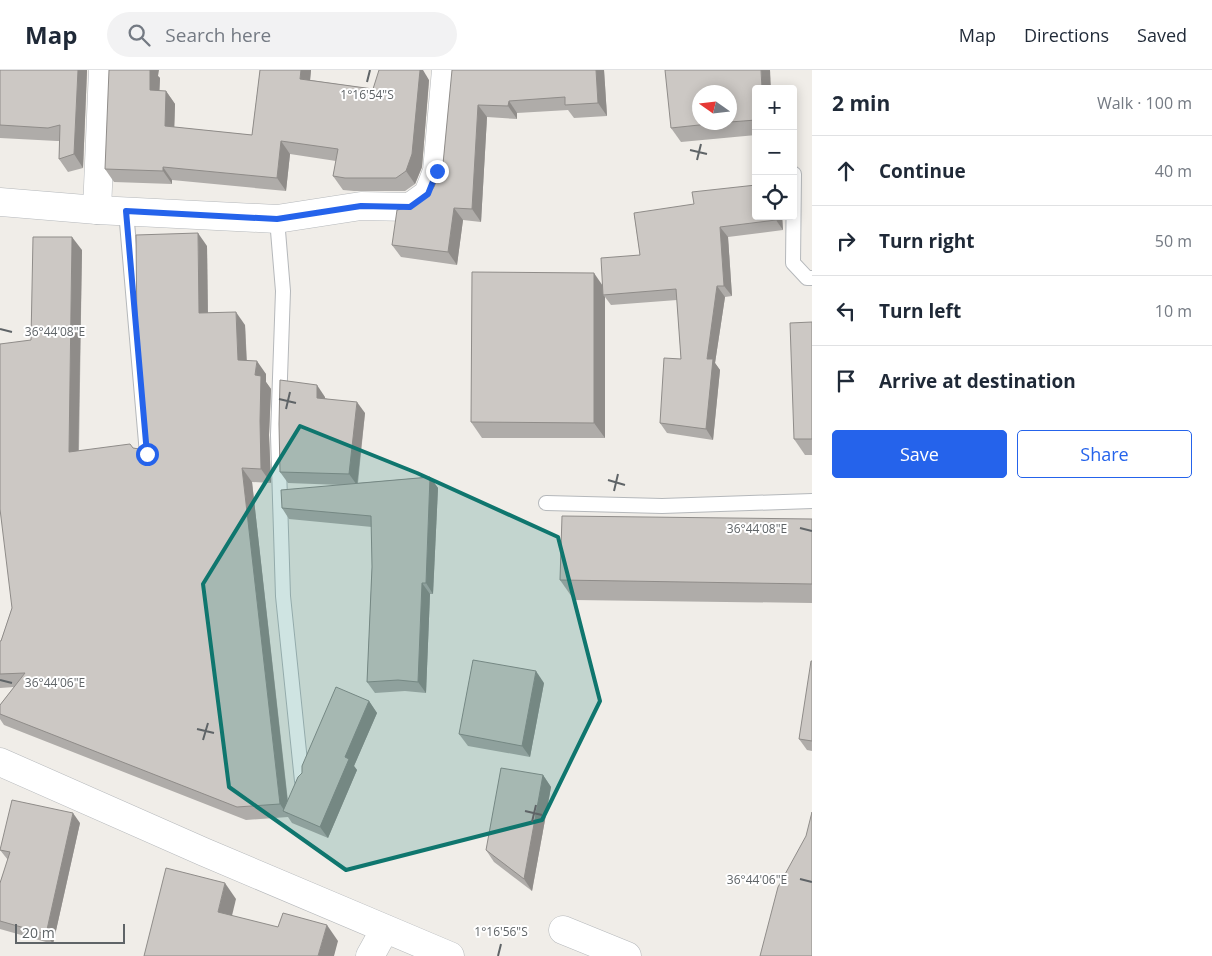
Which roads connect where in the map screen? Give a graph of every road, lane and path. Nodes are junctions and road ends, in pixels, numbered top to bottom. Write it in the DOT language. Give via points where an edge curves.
graph roads {
  1 [pos="103,70"];
  2 [pos="446,70"];
  3 [pos="794,175"];
  4 [pos="0,202"];
  5 [pos="97,210"];
  6 [pos="126,211"];
  7 [pos="277,219"];
  8 [pos="812,278"];
  9 [pos="147,454"];
  10 [pos="812,502"];
  11 [pos="546,503"];
  12 [pos="0,762"];
  13 [pos="302,781"];
  14 [pos="386,929"];
  15 [pos="563,930"];
  16 [pos="423,951"];
  17 [pos="370,956"];
  18 [pos="450,956"];
  19 [pos="627,956"];
  1 -- 5 [label="street"];
  2 -- 7 [label="street" via="437,171 428,194 410,207 361,206"];
  3 -- 8 [label="lane" via="793,263 807,278"];
  4 -- 5 [label="street"];
  5 -- 6 [label="street"];
  6 -- 7 [label="street"];
  6 -- 9 [label="lane"];
  7 -- 13 [label="lane" via="283,291 278,435 283,596"];
  10 -- 11 [label="lane" via="662,506"];
  12 -- 14 [label="street"];
  14 -- 16 [label="street"];
  14 -- 17 [label="street"];
  15 -- 19 [label="street"];
  16 -- 18 [label="street"];
}
